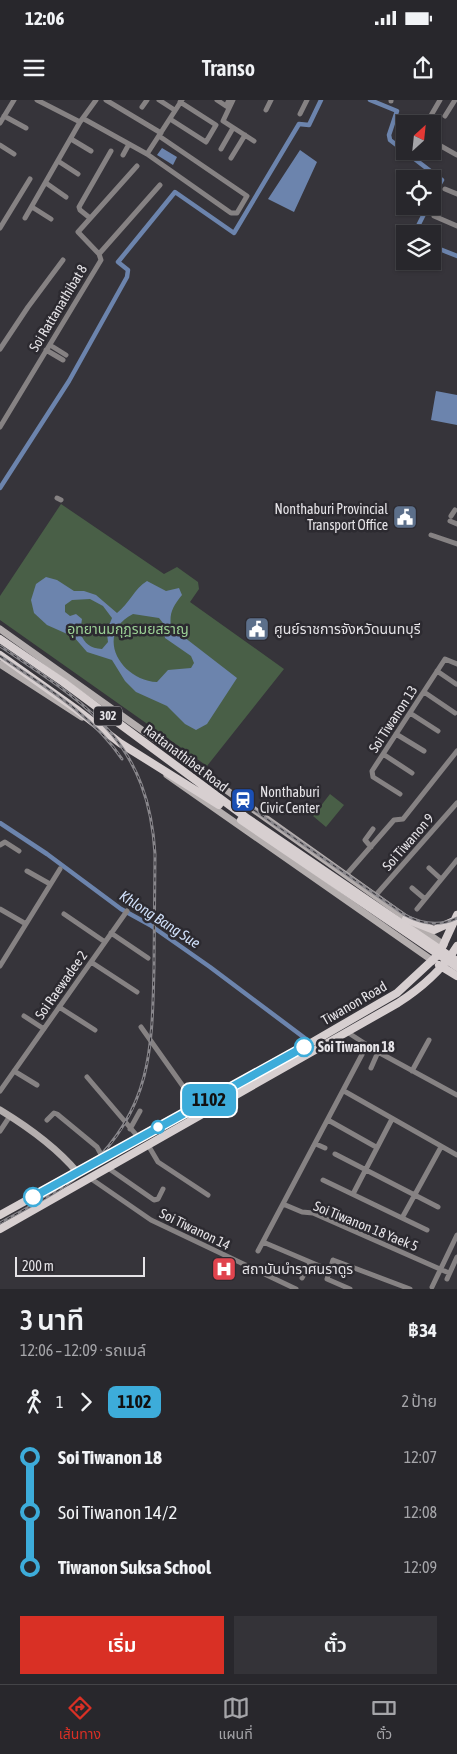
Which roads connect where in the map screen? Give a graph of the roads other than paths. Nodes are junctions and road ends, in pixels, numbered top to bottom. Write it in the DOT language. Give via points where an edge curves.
graph roads {
  1 [pos="14,100"];
  2 [pos="38,100"];
  3 [pos="95,100"];
  4 [pos="106,100"];
  5 [pos="147,100"];
  6 [pos="160,100"];
  7 [pos="217,100"];
  8 [pos="229,100"];
  9 [pos="233,100"];
  10 [pos="271,100"];
  11 [pos="307,100"];
  12 [pos="440,100"];
  13 [pos="455,100"];
  14 [pos="181,101"];
  15 [pos="142,107"];
  16 [pos="173,109"];
  17 [pos="266,110"];
  18 [pos="300,114"];
  19 [pos="431,115"];
  20 [pos="4,116"];
  21 [pos="445,116"];
  22 [pos="170,119"];
  23 [pos="82,120"];
  24 [pos="0,122"];
  25 [pos="26,128"];
  26 [pos="233,128"];
  27 [pos="160,134"];
  28 [pos="245,135"];
  29 [pos="71,139"];
  30 [pos="254,141"];
  31 [pos="129,144"];
  32 [pos="0,145"];
  33 [pos="441,146"];
  34 [pos="221,149"];
  35 [pos="91,151"];
  36 [pos="111,151"];
  37 [pos="14,154"];
  38 [pos="147,154"];
  39 [pos="123,155"];
  40 [pos="457,156"];
  41 [pos="231,158"];
  42 [pos="58,161"];
  43 [pos="137,166"];
  44 [pos="78,174"];
  45 [pos="30,179"];
  46 [pos="46,183"];
  47 [pos="160,185"];
  48 [pos="445,189"];
  49 [pos="457,194"];
  50 [pos="66,197"];
  51 [pos="32,207"];
  52 [pos="434,216"];
  53 [pos="25,218"];
  54 [pos="90,218"];
  55 [pos="51,220"];
  56 [pos="457,226"];
  57 [pos="0,228"];
  58 [pos="99,254"];
  59 [pos="64,260"];
  60 [pos="48,347"];
  61 [pos="0,349"];
  62 [pos="65,357"];
  63 [pos="0,427"];
  64 [pos="456,509"];
  65 [pos="457,524"];
  66 [pos="431,535"];
  67 [pos="457,544"];
  68 [pos="0,629"];
  69 [pos="0,640"];
  70 [pos="0,655"];
  71 [pos="0,664"];
  72 [pos="457,664"];
  73 [pos="437,671"];
  74 [pos="456,684"];
  75 [pos="424,692"];
  76 [pos="410,713"];
  77 [pos="455,713"];
  78 [pos="89,721"];
  79 [pos="438,731"];
  80 [pos="396,734"];
  81 [pos="457,750"];
  82 [pos="424,751"];
  83 [pos="383,754"];
  84 [pos="162,770"];
  85 [pos="412,773"];
  86 [pos="400,794"];
  87 [pos="457,803"];
  88 [pos="242,818"];
  89 [pos="373,829"];
  90 [pos="0,845"];
  91 [pos="371,847"];
  92 [pos="19,851"];
  93 [pos="457,860"];
  94 [pos="429,868"];
  95 [pos="60,869"];
  96 [pos="27,871"];
  97 [pos="346,875"];
  98 [pos="441,879"];
  99 [pos="50,884"];
  100 [pos="412,888"];
  101 [pos="376,896"];
  102 [pos="425,899"];
  103 [pos="0,909"];
  104 [pos="417,909"];
  105 [pos="127,911"];
  106 [pos="398,913"];
  107 [pos="64,914"];
  108 [pos="364,914"];
  109 [pos="456,918"];
  110 [pos="406,919"];
  111 [pos="26,924"];
  112 [pos="111,933"];
  113 [pos="105,942"];
  114 [pos="442,949"];
  115 [pos="451,957"];
  116 [pos="148,958"];
  117 [pos="433,961"];
  118 [pos="91,962"];
  119 [pos="0,966"];
  120 [pos="457,966"];
  121 [pos="457,976"];
  122 [pos="137,992"];
  123 [pos="59,1007"];
  124 [pos="24,1016"];
  125 [pos="141,1027"];
  126 [pos="44,1029"];
  127 [pos="95,1030"];
  128 [pos="347,1032"];
  129 [pos="429,1040"];
  130 [pos="367,1045"];
  131 [pos="378,1052"];
  132 [pos="371,1068"];
  133 [pos="14,1071"];
  134 [pos="412,1071"];
  135 [pos="87,1077"];
  136 [pos="37,1085"];
  137 [pos="0,1091"];
  138 [pos="344,1091"];
  139 [pos="457,1094"];
  140 [pos="197,1106"];
  141 [pos="0,1110"];
  142 [pos="140,1110"];
  143 [pos="10,1116"];
  144 [pos="392,1119"];
  145 [pos="47,1120"];
  146 [pos="328,1120"];
  147 [pos="130,1129"];
  148 [pos="0,1131"];
  149 [pos="138,1138"];
  150 [pos="316,1144"];
  151 [pos="148,1145"];
  152 [pos="440,1146"];
  153 [pos="376,1147"];
  154 [pos="325,1148"];
  155 [pos="335,1154"];
  156 [pos="457,1156"];
  157 [pos="103,1158"];
  158 [pos="108,1168"];
  159 [pos="365,1170"];
  160 [pos="74,1174"];
  161 [pos="90,1178"];
  162 [pos="323,1180"];
  163 [pos="72,1188"];
  164 [pos="163,1189"];
  165 [pos="353,1194"];
  166 [pos="415,1195"];
  167 [pos="208,1196"];
  168 [pos="283,1204"];
  169 [pos="438,1207"];
  170 [pos="0,1215"];
  171 [pos="402,1218"];
  172 [pos="0,1229"];
  173 [pos="426,1230"];
  174 [pos="457,1235"];
  175 [pos="263,1242"];
  176 [pos="258,1251"];
  177 [pos="457,1257"];
  178 [pos="310,1263"];
  179 [pos="440,1269"];
  180 [pos="329,1270"];
  181 [pos="302,1278"];
  182 [pos="432,1287"];
  183 [pos="296,1289"];
  184 [pos="350,1289"];
  185 [pos="410,1289"];
  1 -- 20 [label="street"];
  2 -- 23 [label="street"];
  3 -- 23 [label="street"];
  4 -- 27 [label="street"];
  5 -- 15 [label="street"];
  6 -- 16 [label="street"];
  7 -- 8 [label="street" via="226,106"];
  9 -- 26 [label="street" via="223,119"];
  10 -- 17 [label="street"];
  11 -- 18 [label="street"];
  12 -- 19 [label="street"];
  13 -- 21 [label="street"];
  14 -- 22 [label="street"];
  14 -- 22 [label="street" via="216,125 206,142"];
  20 -- 24 [label="street"];
  20 -- 25 [label="street"];
  22 -- 27 [label="street"];
  23 -- 29 [label="street"];
  23 -- 31 [label="street"];
  26 -- 28 [label="street"];
  26 -- 34 [label="street"];
  27 -- 38 [label="street"];
  27 -- 38 [label="street" via="247,199 237,213 232,213"];
  28 -- 30 [label="street"];
  28 -- 41 [label="street"];
  29 -- 35 [label="street"];
  29 -- 42 [label="street"];
  31 -- 38 [label="street"];
  31 -- 39 [label="street"];
  32 -- 37 [label="street"];
  33 -- 40 [label="street"];
  36 -- 54 [label="street" via="79,207"];
  42 -- 44 [label="street"];
  42 -- 46 [label="street"];
  43 -- 54 [label="street"];
  45 -- 57 [label="street"];
  46 -- 50 [label="street"];
  46 -- 51 [label="street"];
  47 -- 58 [label="street, Soi Rattanathibat 8"];
  48 -- 49 [label="street"];
  51 -- 53 [label="street"];
  51 -- 55 [label="street"];
  52 -- 56 [label="street"];
  54 -- 58 [label="street" via="78,232"];
  58 -- 60 [label="street, Soi Rattanathibat 8" via="97,267"];
  59 -- 61 [label="street"];
  60 -- 62 [label="street"];
  60 -- 63 [label="street, Soi Rattanathibat 8"];
  64 -- 65 [label="street" via="450,519"];
  66 -- 67 [label="street"];
  68 -- 97 [label="main road, Rattanathibet Road"];
  69 -- 88 [label="main road, Rattanathibet Road / 302" via="63,682"];
  70 -- 78 [label="main road, Rattanathibet Road / 302"];
  71 -- 78 [label="main road, Rattanathibet Road / 302"];
  72 -- 73 [label="street" via="446,658"];
  73 -- 74 [label="street"];
  73 -- 75 [label="street, Soi Tiwanon 13"];
  75 -- 76 [label="street, Soi Tiwanon 13"];
  75 -- 77 [label="street"];
  76 -- 79 [label="street"];
  76 -- 80 [label="street, Soi Tiwanon 13"];
  78 -- 84 [label="main road, Rattanathibet Road / 302"];
  80 -- 82 [label="street"];
  80 -- 83 [label="street, Soi Tiwanon 13"];
  81 -- 91 [label="street" via="401,820 394,820"];
  83 -- 85 [label="street"];
  83 -- 86 [label="street, Soi Tiwanon 13" via="372,775"];
  84 -- 88 [label="main road, Rattanathibet Road"];
  84 -- 108 [label="main road, Rattanathibet Road / 302" via="173,781"];
  87 -- 101 [label="street, Soi Tiwanon 9"];
  88 -- 115 [label="main road, Rattanathibet Road, bridge"];
  88 -- 120 [label="main road, Rattanathibet Road, bridge"];
  89 -- 91 [label="street" via="365,840"];
  90 -- 92 [label="street" via="5,842"];
  91 -- 97 [label="street"];
  93 -- 98 [label="street"];
  94 -- 98 [label="street"];
  95 -- 99 [label="street"];
  96 -- 99 [label="street"];
  97 -- 101 [label="main road, Rattanathibet Road"];
  98 -- 102 [label="street"];
  99 -- 111 [label="street"];
  100 -- 102 [label="street"];
  101 -- 106 [label="main road, Rattanathibet Road"];
  101 -- 108 [label="main road" via="379,910 374,915"];
  102 -- 104 [label="street"];
  103 -- 111 [label="street"];
  105 -- 112 [label="street, Soi Raewadee 2"];
  106 -- 110 [label="main road, Rattanathibet Road"];
  106 -- 114 [label="main road" via="405,929"];
  107 -- 113 [label="street"];
  108 -- 117 [label="main road, Rattanathibet Road / 302"];
  109 -- 110 [label="main road" via="434,930"];
  109 -- 114 [label="main road, Tiwanon Road"];
  110 -- 114 [label="main road, Rattanathibet Road"];
  111 -- 119 [label="street"];
  112 -- 113 [label="street, Soi Raewadee 2"];
  112 -- 116 [label="street"];
  113 -- 118 [label="street, Soi Raewadee 2"];
  114 -- 115 [label="main road"];
  114 -- 117 [label="main road, Tiwanon Road"];
  115 -- 117 [label="main road, Rattanathibet Road / 302"];
  115 -- 120 [label="main road"];
  115 -- 121 [label="main road, 302"];
  115 -- 128 [label="main road, Tiwanon Road" via="413,994"];
  117 -- 140 [label="main road, Tiwanon Road" via="397,993"];
  118 -- 122 [label="street"];
  118 -- 123 [label="street, Soi Raewadee 2"];
  123 -- 126 [label="street, Soi Raewadee 2"];
  123 -- 127 [label="street"];
  124 -- 126 [label="street"];
  125 -- 140 [label="street"];
  126 -- 133 [label="street, Soi Raewadee 2"];
  128 -- 130 [label="street"];
  128 -- 151 [label="main road, Tiwanon Road"];
  129 -- 134 [label="street"];
  130 -- 131 [label="street"];
  130 -- 138 [label="street"];
  131 -- 132 [label="street"];
  131 -- 134 [label="street"];
  133 -- 136 [label="street"];
  133 -- 137 [label="street, Soi Raewadee 2"];
  134 -- 139 [label="street"];
  135 -- 147 [label="street"];
  138 -- 144 [label="street"];
  138 -- 146 [label="street"];
  140 -- 149 [label="main road, Tiwanon Road"];
  141 -- 143 [label="main road"];
  142 -- 147 [label="street"];
  143 -- 148 [label="street"];
  143 -- 160 [label="main road" via="65,1157"];
  144 -- 152 [label="street"];
  144 -- 153 [label="street"];
  145 -- 157 [label="street" via="57,1114 97,1147"];
  146 -- 150 [label="street"];
  146 -- 153 [label="street"];
  147 -- 149 [label="street"];
  149 -- 157 [label="main road, Tiwanon Road"];
  150 -- 154 [label="street"];
  150 -- 168 [label="street"];
  151 -- 158 [label="main road, Tiwanon Road"];
  151 -- 167 [label="street" via="158,1162"];
  152 -- 156 [label="street"];
  152 -- 166 [label="street"];
  153 -- 159 [label="street"];
  155 -- 159 [label="street"];
  157 -- 160 [label="main road, Tiwanon Road"];
  158 -- 161 [label="main road, Tiwanon Road"];
  158 -- 164 [label="street" via="154,1200"];
  159 -- 165 [label="street"];
  159 -- 166 [label="street"];
  160 -- 163 [label="main road"];
  160 -- 170 [label="main road, Tiwanon Road"];
  161 -- 163 [label="main road, Tiwanon Road"];
  161 -- 183 [label="street, Soi Tiwanon 14" via="151,1220"];
  162 -- 165 [label="street"];
  163 -- 172 [label="main road, Tiwanon Road"];
  165 -- 171 [label="street"];
  166 -- 169 [label="street"];
  166 -- 171 [label="street"];
  168 -- 175 [label="street"];
  168 -- 179 [label="street, Soi Tiwanon 18 Yaek 5" via="313,1213"];
  171 -- 173 [label="street"];
  174 -- 179 [label="street"];
  175 -- 176 [label="street"];
  175 -- 178 [label="street"];
  177 -- 179 [label="street, Soi Tiwanon 18 Yaek 5" via="448,1276"];
  178 -- 180 [label="street"];
  178 -- 181 [label="street"];
  179 -- 182 [label="street"];
  180 -- 184 [label="street" via="327,1279"];
  180 -- 185 [label="street" via="334,1260"];
}
